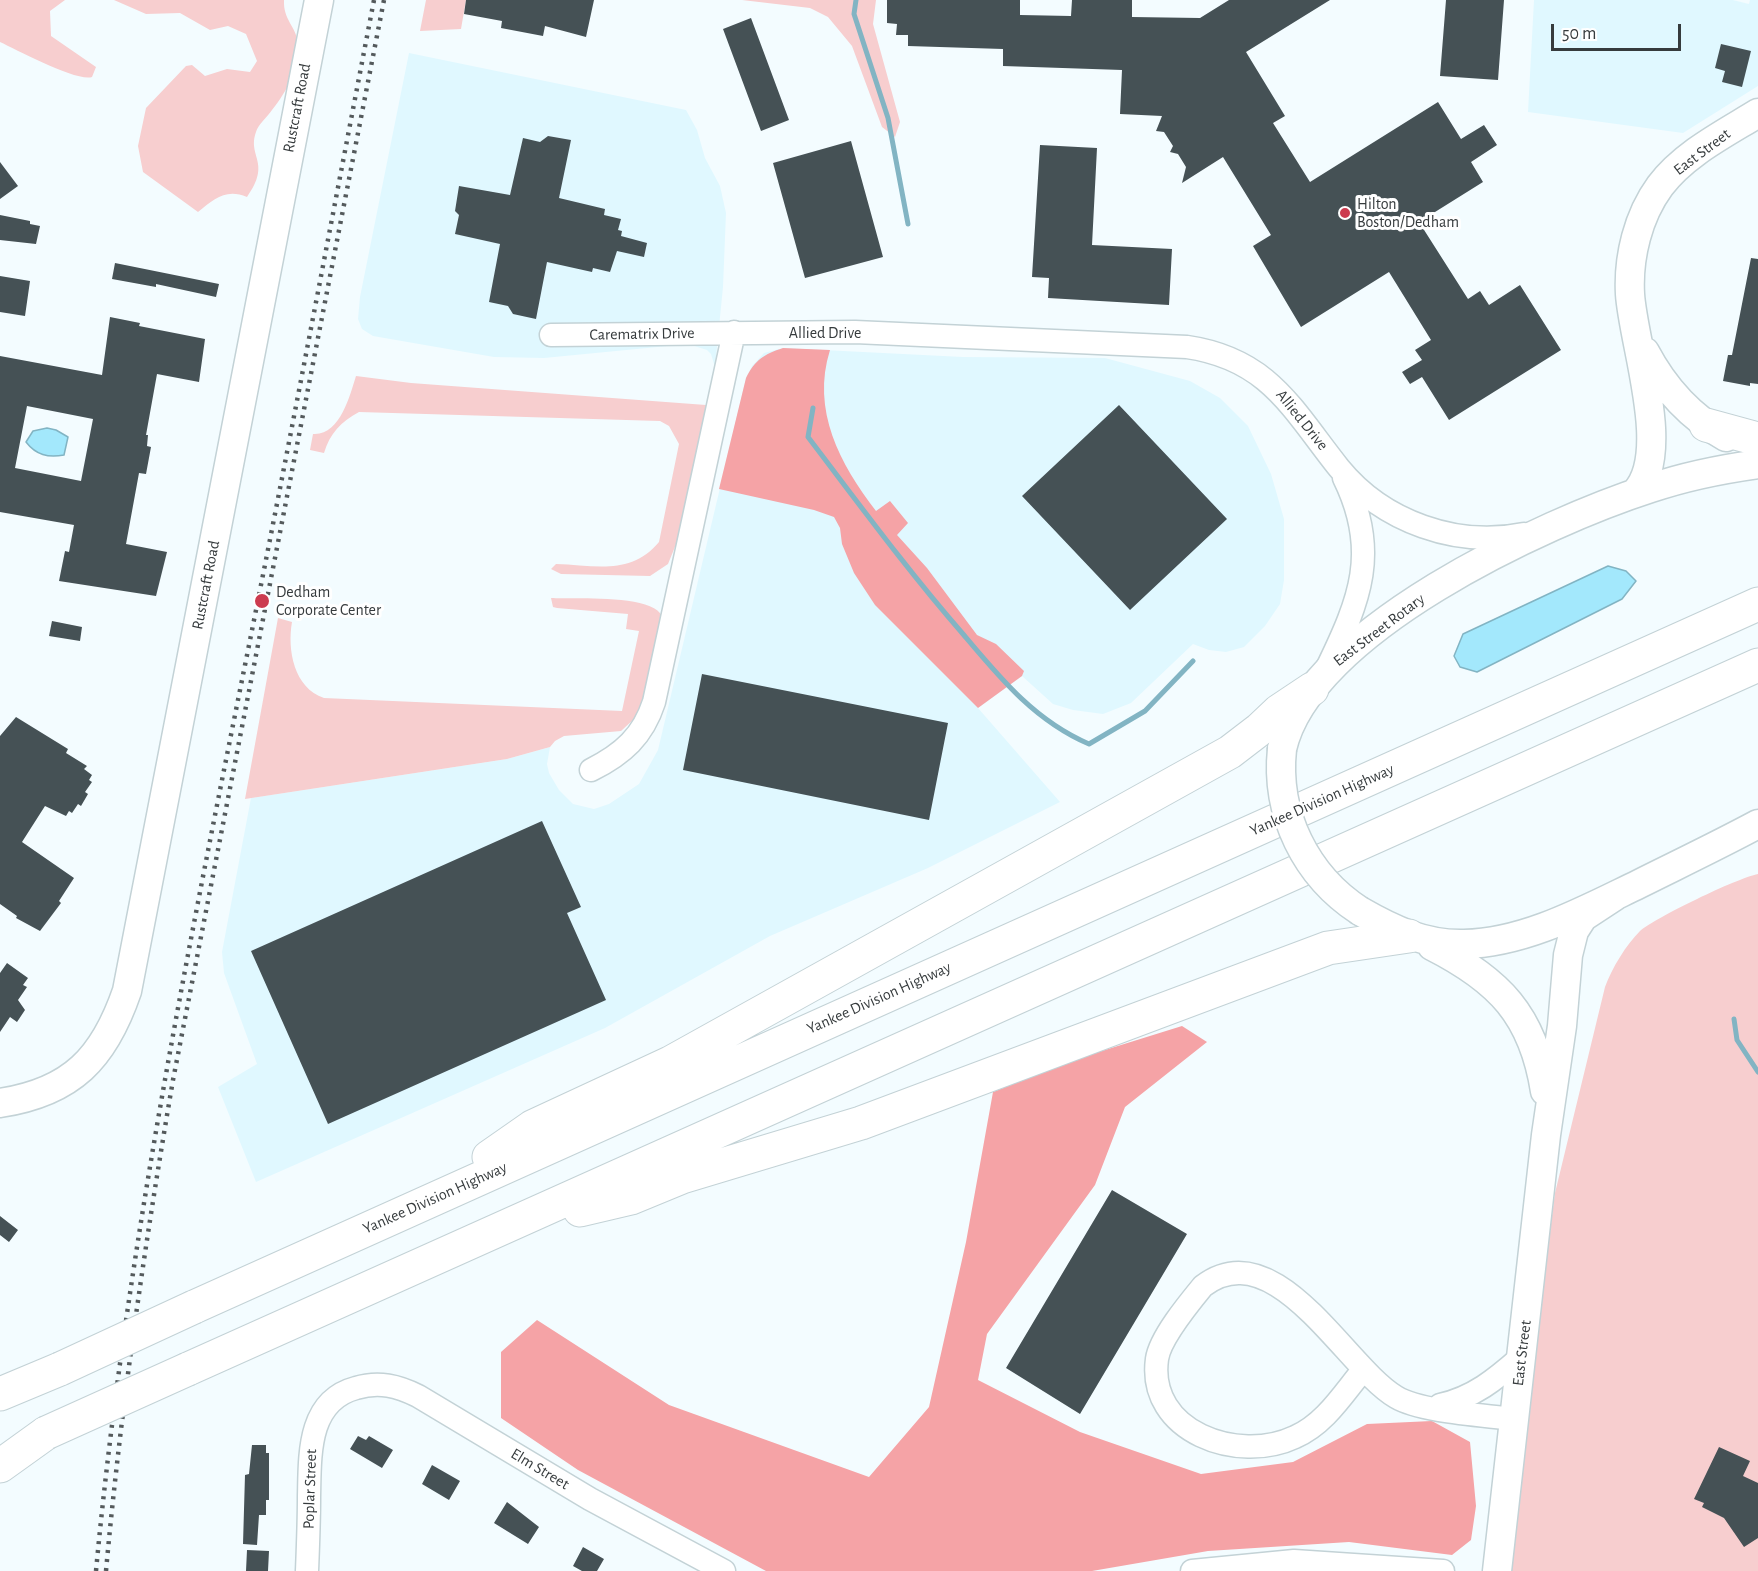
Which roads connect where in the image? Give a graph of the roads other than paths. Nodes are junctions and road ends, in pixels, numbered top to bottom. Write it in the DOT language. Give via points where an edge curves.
graph roads {
  1 [pos="319,0"];
  2 [pos="1758,113"];
  3 [pos="734,332"];
  4 [pos="550,335"];
  5 [pos="1638,337"];
  6 [pos="1706,425"];
  7 [pos="1758,439"];
  8 [pos="1758,449"];
  9 [pos="1758,464"];
  10 [pos="1340,468"];
  11 [pos="1635,493"];
  12 [pos="1563,523"];
  13 [pos="1758,604"];
  14 [pos="1758,665"];
  15 [pos="1318,681"];
  16 [pos="591,770"];
  17 [pos="1758,824"];
  18 [pos="1758,841"];
  19 [pos="1716,846"];
  20 [pos="1615,896"];
  21 [pos="1414,937"];
  22 [pos="0,1103"];
  23 [pos="1546,1135"];
  24 [pos="423,1203"];
  25 [pos="505,1227"];
  26 [pos="1521,1357"];
  27 [pos="1363,1370"];
  28 [pos="353,1389"];
  29 [pos="0,1394"];
  30 [pos="1430,1407"];
  31 [pos="1513,1419"];
  32 [pos="46,1433"];
  33 [pos="0,1452"];
  34 [pos="0,1466"];
  35 [pos="308,1571"];
  36 [pos="723,1571"];
  37 [pos="1192,1571"];
  38 [pos="1443,1571"];
  39 [pos="1497,1571"];
  1 -- 22 [label="main road, Rustcraft Road" via="127,991 111,1032 84,1067 53,1090"];
  2 -- 5 [label="main road, East Street" via="1688,159 1660,186 1651,201 1635,242 1630,277"];
  3 -- 4 [label="street, Carematrix Drive"];
  3 -- 10 [label="street, Allied Drive" via="855,332 1175,346 1211,351 1258,373 1282,393"];
  3 -- 16 [label="street" via="651,711 629,746"];
  5 -- 6 [label="main road, East Street" via="1659,376"];
  5 -- 11 [label="main road, East Street" via="1651,441 1647,475"];
  6 -- 7 [label="highway"];
  6 -- 8 [label="main road, East Street"];
  9 -- 11 [label="main road, East Street Rotary" via="1684,478"];
  10 -- 12 [label="street, Allied Drive" via="1353,483 1393,513 1449,535 1506,537"];
  10 -- 15 [label="street, Allied Drive" via="1360,518 1365,559 1358,598"];
  11 -- 12 [label="main road, East Street Rotary"];
  12 -- 15 [label="main road, East Street Rotary" via="1484,560 1433,590 1368,635"];
  13 -- 24 [label="highway, Yankee Division Highway"];
  14 -- 25 [label="highway"];
  15 -- 21 [label="main road, East Street Rotary, bridge" via="1294,715 1282,749 1284,796 1299,845 1321,879 1345,901"];
  15 -- 24 [label="highway" via="1230,752 677,1059 532,1128"];
  17 -- 19 [label="main road, East Street Rotary"];
  18 -- 19 [label="main road"];
  19 -- 20 [label="main road, East Street Rotary"];
  20 -- 21 [label="main road, East Street Rotary" via="1532,932 1502,940 1462,944"];
  20 -- 23 [label="main road, East Street" via="1583,917 1571,939"];
  21 -- 23 [label="main road, East Street" via="1483,976 1518,1014 1539,1058 1545,1090"];
  21 -- 25 [label="highway" via="1328,948 869,1120 691,1175 631,1198"];
  23 -- 26 [label="main road, East Street"];
  24 -- 29 [label="highway, Yankee Division Highway, bridge"];
  25 -- 32 [label="highway, bridge"];
  26 -- 30 [label="street" via="1473,1394"];
  26 -- 31 [label="main road, East Street"];
  27 -- 27 [label="street" via="1299,1301 1252,1275 1226,1275 1203,1286 1163,1344 1157,1358 1157,1387 1166,1408 1183,1425 1226,1445 1250,1446 1295,1437 1320,1422"];
  27 -- 30 [label="street" via="1399,1399"];
  28 -- 35 [label="street, Poplar Street" via="328,1405 319,1417 310,1447"];
  28 -- 36 [label="street, Elm Street" via="380,1384 407,1390 590,1499"];
  30 -- 31 [label="street"];
  31 -- 39 [label="main road, East Street"];
  32 -- 33 [label="highway"];
  32 -- 34 [label="highway"];
  37 -- 38 [label="street" via="1294,1561"];
}
